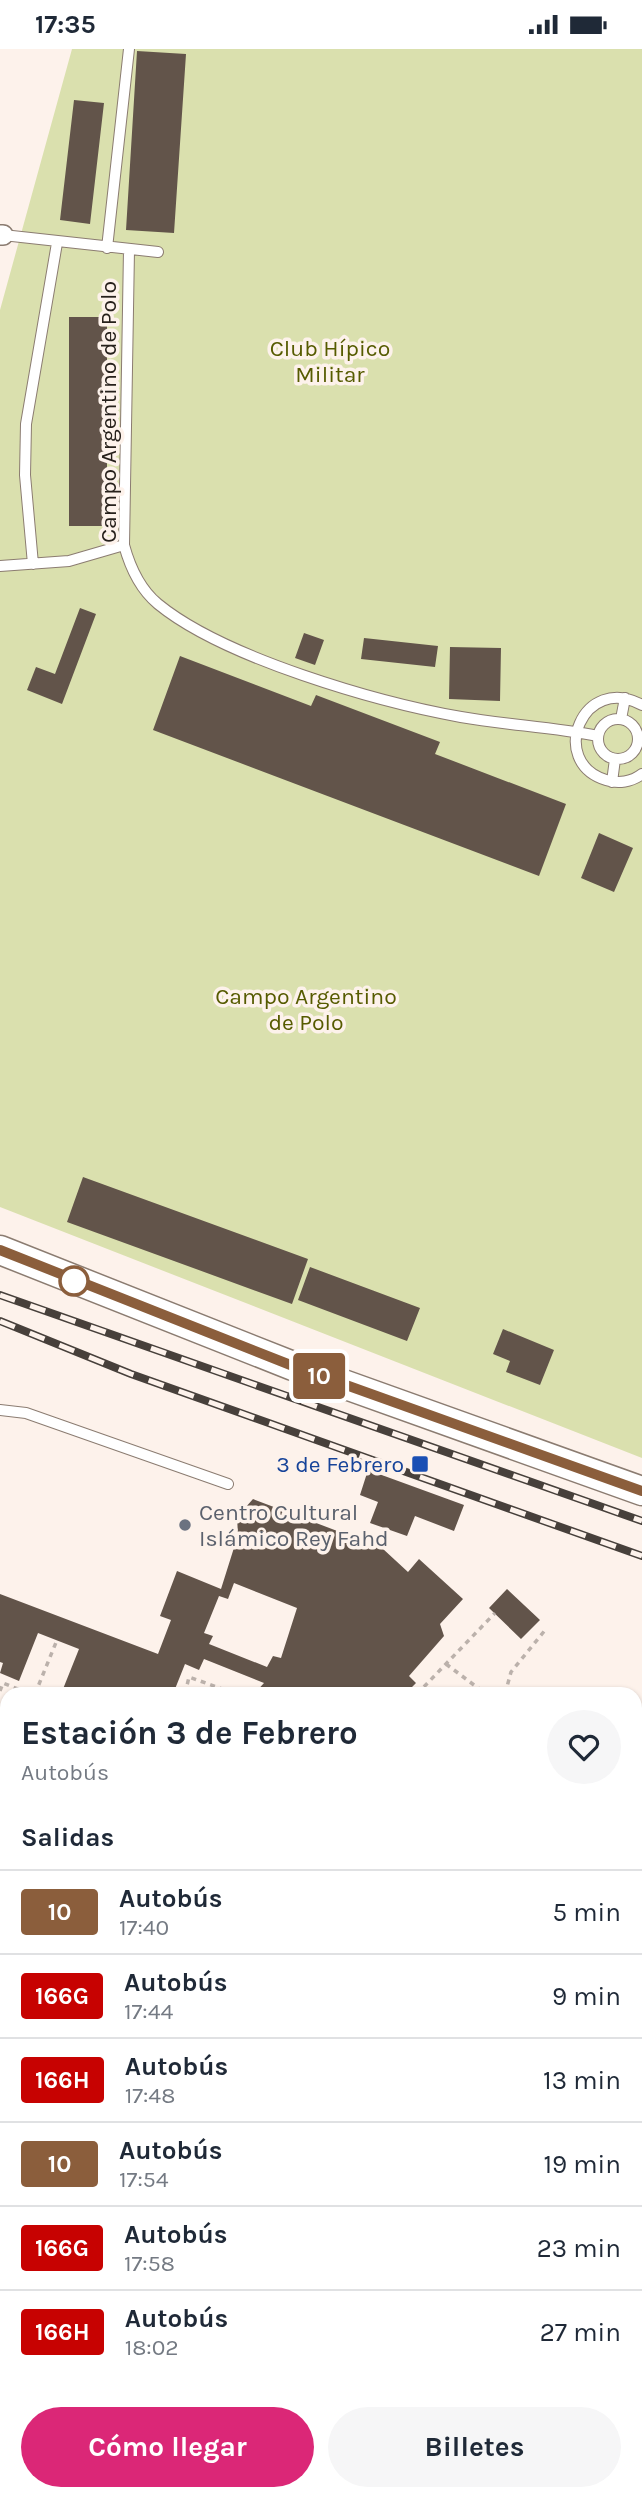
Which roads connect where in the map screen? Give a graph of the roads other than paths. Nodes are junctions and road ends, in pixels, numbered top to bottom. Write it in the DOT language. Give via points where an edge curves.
graph roads {
  1 [pos="129,49"];
  2 [pos="1,235"];
  3 [pos="57,243"];
  4 [pos="107,248"];
  5 [pos="129,250"];
  6 [pos="158,252"];
  7 [pos="124,545"];
  8 [pos="33,564"];
  9 [pos="0,566"];
  10 [pos="625,698"];
  11 [pos="642,705"];
  12 [pos="621,719"];
  13 [pos="576,732"];
  14 [pos="598,736"];
  15 [pos="640,743"];
  16 [pos="615,759"];
  17 [pos="642,774"];
  18 [pos="612,782"];
  19 [pos="0,1250"];
  20 [pos="0,1410"];
  21 [pos="228,1484"];
  22 [pos="642,1491"];
  1 -- 4 [label="lane"];
  2 -- 3 [label="lane"];
  3 -- 4 [label="lane"];
  3 -- 8 [label="lane" via="26,424 25,475"];
  4 -- 5 [label="lane"];
  5 -- 6 [label="lane"];
  5 -- 7 [label="lane, Campo Argentino de Polo"];
  7 -- 8 [label="lane" via="69,561"];
  7 -- 13 [label="lane, Campo Argentino de Polo" via="135,574 157,603 229,647 394,702 461,717"];
  8 -- 9 [label="lane"];
  10 -- 11 [label="lane"];
  10 -- 12 [label="lane"];
  10 -- 13 [label="lane" via="612,698 589,709"];
  12 -- 14 [label="lane" via="611,720"];
  12 -- 15 [label="lane" via="631,724"];
  13 -- 14 [label="lane, Campo Argentino de Polo"];
  13 -- 18 [label="lane" via="576,745 588,770"];
  14 -- 16 [label="lane" via="606,755"];
  15 -- 16 [label="lane" via="625,758"];
  16 -- 18 [label="lane"];
  17 -- 18 [label="lane"];
  19 -- 22 [label="main road" via="293,1366"];
  20 -- 21 [label="lane" via="26,1413"];
}
